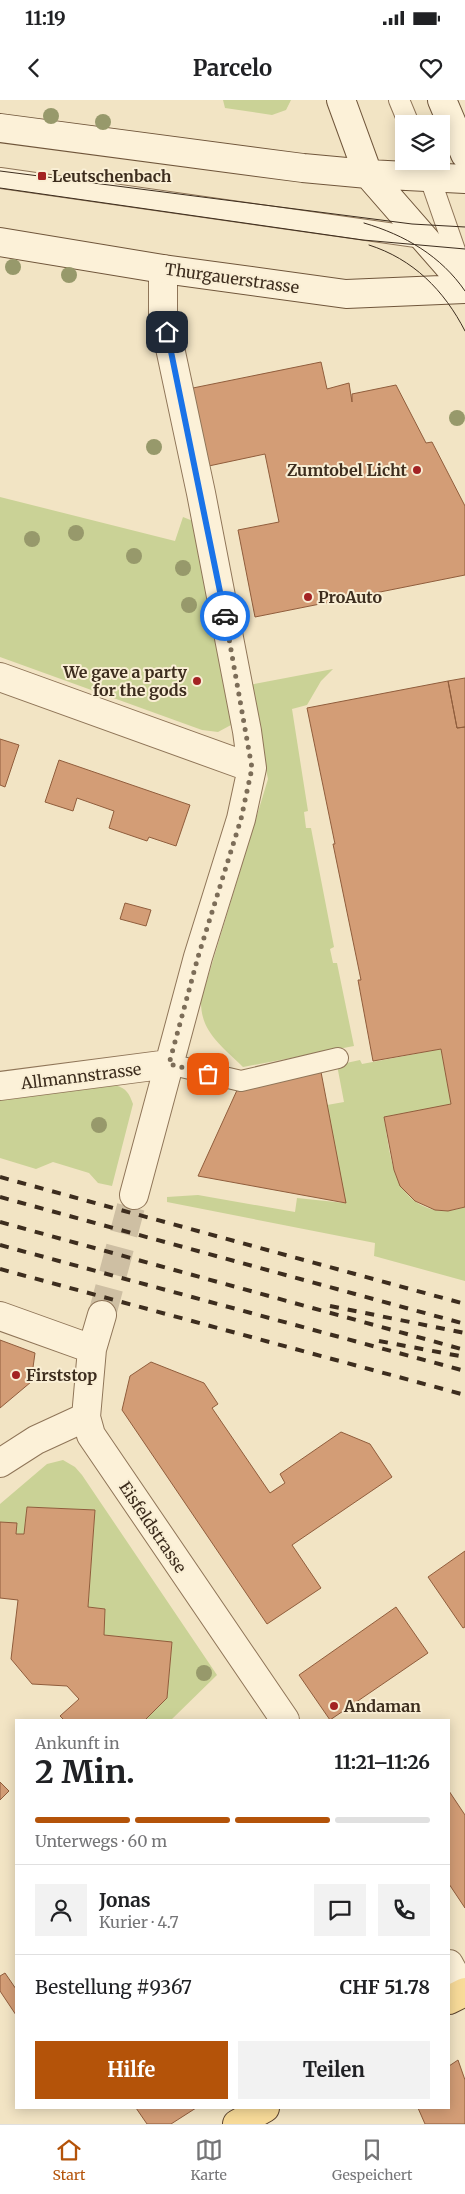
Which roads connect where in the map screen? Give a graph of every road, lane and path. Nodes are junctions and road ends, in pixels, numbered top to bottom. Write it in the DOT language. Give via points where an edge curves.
graph roads {
  1 [pos="342,100"];
  2 [pos="399,100"];
  3 [pos="442,100"];
  4 [pos="405,115"];
  5 [pos="0,128"];
  6 [pos="465,154"];
  7 [pos="415,170"];
  8 [pos="427,170"];
  9 [pos="431,170"];
  10 [pos="368,174"];
  11 [pos="0,178"];
  12 [pos="465,179"];
  13 [pos="423,238"];
  14 [pos="0,242"];
  15 [pos="163,269"];
  16 [pos="465,279"];
  17 [pos="465,285"];
  18 [pos="465,289"];
  19 [pos="0,677"];
  20 [pos="252,768"];
  21 [pos="338,1058"];
  22 [pos="169,1064"];
  23 [pos="0,1086"];
  24 [pos="134,1195"];
  25 [pos="102,1315"];
  26 [pos="0,1316"];
  27 [pos="92,1350"];
  28 [pos="86,1417"];
  29 [pos="0,1463"];
  30 [pos="283,1719"];
  31 [pos="450,1966"];
  32 [pos="465,1992"];
  33 [pos="450,2000"];
  34 [pos="263,2109"];
  35 [pos="237,2124"];
  1 -- 10 [label="street"];
  2 -- 4 [label="lane"];
  3 -- 6 [label="street"];
  5 -- 10 [label="street"];
  7 -- 10 [label="street"];
  8 -- 16 [label="lane"];
  9 -- 12 [label="street"];
  10 -- 13 [label="street"];
  11 -- 13 [label="lane"];
  13 -- 17 [label="street"];
  14 -- 15 [label="street, Thurgauerstrasse"];
  15 -- 18 [label="street, Thurgauerstrasse" via="346,294"];
  15 -- 20 [label="street" via="163,315 208,531"];
  19 -- 20 [label="street"];
  20 -- 22 [label="street" via="241,819"];
  21 -- 22 [label="lane, Allmannstrasse" via="240,1081"];
  22 -- 23 [label="street, Allmannstrasse"];
  22 -- 24 [label="street"];
  25 -- 27 [label="street, Eisfeldstrasse"];
  26 -- 27 [label="street"];
  27 -- 28 [label="street, Eisfeldstrasse"];
  28 -- 29 [label="street" via="36,1440"];
  28 -- 30 [label="street, Eisfeldstrasse" via="91,1435"];
  31 -- 32 [label="street"];
  32 -- 33 [label="main road"];
  34 -- 35 [label="main road"];
}
